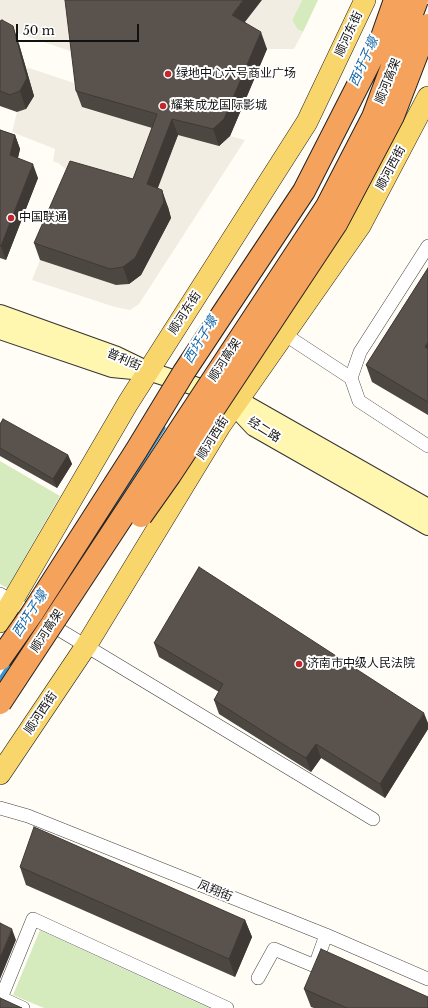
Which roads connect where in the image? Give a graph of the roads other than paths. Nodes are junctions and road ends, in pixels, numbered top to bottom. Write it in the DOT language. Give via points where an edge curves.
graph roads {
  1 [pos="365,0"];
  2 [pos="382,0"];
  3 [pos="395,0"];
  4 [pos="417,0"];
  5 [pos="428,25"];
  6 [pos="428,99"];
  7 [pos="428,246"];
  8 [pos="0,314"];
  9 [pos="0,330"];
  10 [pos="284,334"];
  11 [pos="148,371"];
  12 [pos="351,378"];
  13 [pos="238,400"];
  14 [pos="428,446"];
  15 [pos="428,508"];
  16 [pos="428,526"];
  17 [pos="7,597"];
  18 [pos="35,616"];
  19 [pos="0,622"];
  20 [pos="86,646"];
  21 [pos="36,648"];
  22 [pos="0,659"];
  23 [pos="0,703"];
  24 [pos="0,774"];
  25 [pos="0,808"];
  26 [pos="373,819"];
  27 [pos="326,935"];
  28 [pos="258,978"];
  29 [pos="428,979"];
  30 [pos="23,1008"];
  31 [pos="227,1008"];
  1 -- 11 [label="main road, 顺河东街" via="307,122"];
  2 -- 18 [label="highway, bridge" via="374,25 292,181 104,481"];
  3 -- 18 [label="highway, 顺河高架, bridge" via="381,40 304,190 184,372"];
  4 -- 21 [label="highway, 顺河高架, bridge" via="373,117 327,206"];
  5 -- 21 [label="highway, bridge" via="393,116 336,224 170,475 100,573"];
  6 -- 10 [label="main road, 顺河西街" via="360,226"];
  7 -- 12 [label="street" via="360,352"];
  8 -- 11 [label="street, 普利街" via="117,356"];
  9 -- 11 [label="street, 普利街" via="112,368"];
  10 -- 12 [label="street"];
  10 -- 13 [label="main road, 顺河西街"];
  11 -- 13 [label="street"];
  11 -- 17 [label="main road, 顺河东街"];
  12 -- 14 [label="street" via="359,401"];
  13 -- 15 [label="street, 经二路"];
  13 -- 16 [label="street, 经二路" via="240,412 254,427"];
  13 -- 20 [label="main road, 顺河西街"];
  17 -- 18 [label="street"];
  17 -- 19 [label="main road, 顺河东街"];
  18 -- 20 [label="street"];
  18 -- 22 [label="highway, 顺河高架, bridge"];
  20 -- 24 [label="main road, 顺河西街"];
  20 -- 26 [label="street"];
  21 -- 23 [label="highway, 顺河高架, bridge"];
  25 -- 27 [label="street, 凤翔街" via="28,816"];
  27 -- 28 [label="street" via="315,966 274,949"];
  27 -- 29 [label="street, 凤翔街"];
  30 -- 31 [label="street" via="1,998 34,919"];
}
